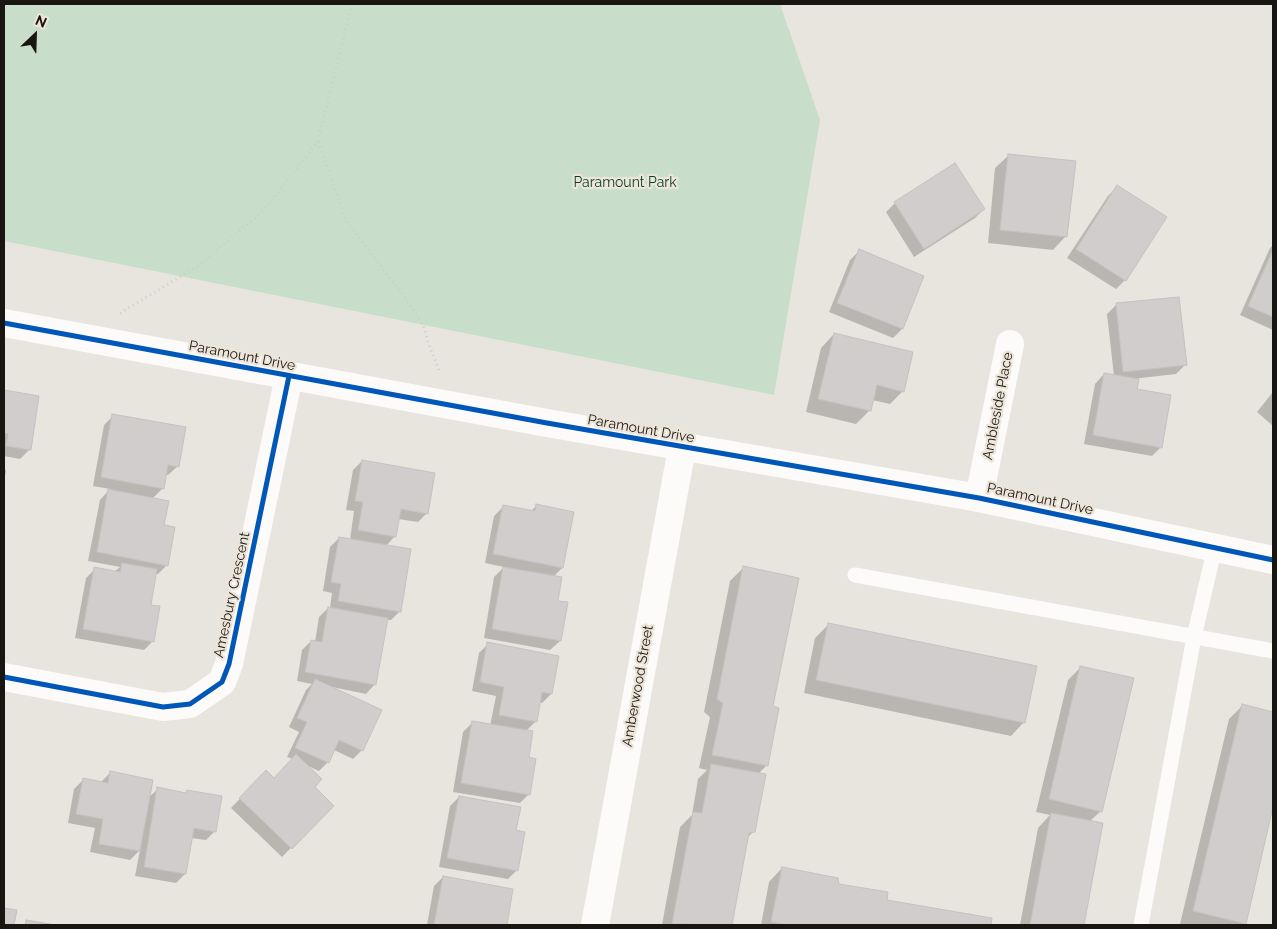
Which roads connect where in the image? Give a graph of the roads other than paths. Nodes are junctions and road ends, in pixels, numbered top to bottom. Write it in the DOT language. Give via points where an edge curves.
graph roads {
  1 [pos="4,323"];
  2 [pos="1010,344"];
  3 [pos="289,376"];
  4 [pos="682,448"];
  5 [pos="979,498"];
  6 [pos="1215,547"];
  7 [pos="1273,560"];
  8 [pos="855,575"];
  9 [pos="1194,637"];
  10 [pos="1273,650"];
  11 [pos="4,677"];
  12 [pos="594,925"];
  13 [pos="1141,925"];
  1 -- 3 [label="street, Paramount Drive"];
  2 -- 5 [label="street, Ambleside Place"];
  3 -- 4 [label="street, Paramount Drive"];
  3 -- 11 [label="street, Amesbury Crescent" via="230,664 222,682 190,704 163,707"];
  4 -- 5 [label="street, Paramount Drive"];
  4 -- 12 [label="street, Amberwood Street"];
  5 -- 6 [label="street, Paramount Drive"];
  6 -- 7 [label="street, Paramount Drive"];
  6 -- 9 [label="lane"];
  8 -- 9 [label="lane"];
  9 -- 10 [label="lane"];
  9 -- 13 [label="lane"];
}
